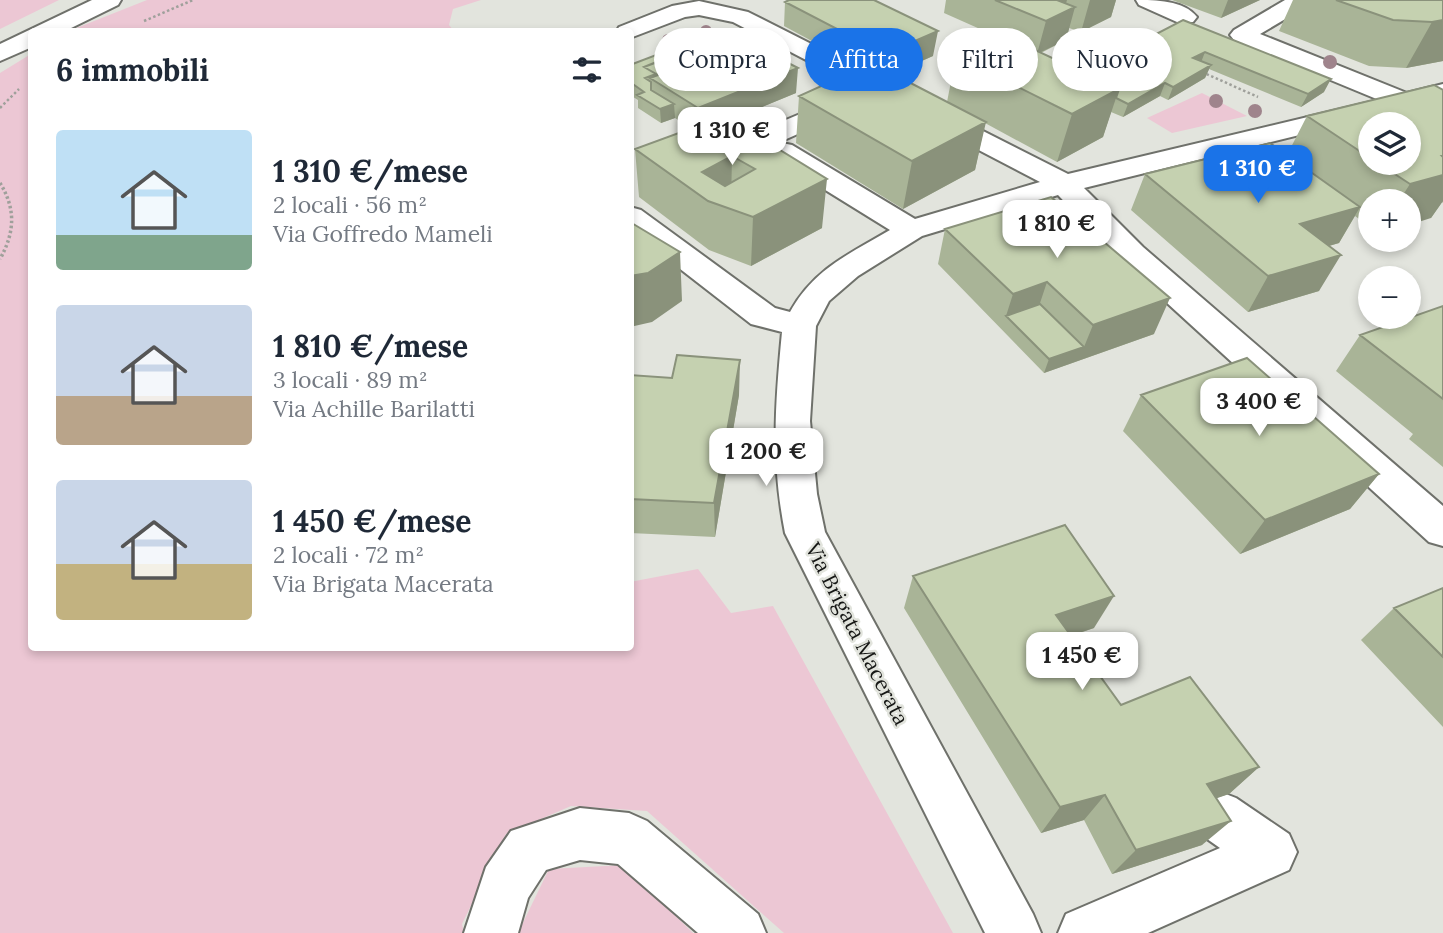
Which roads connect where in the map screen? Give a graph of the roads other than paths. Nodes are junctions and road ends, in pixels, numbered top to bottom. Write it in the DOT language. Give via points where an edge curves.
graph roads {
  1 [pos="110,0"];
  2 [pos="1147,0"];
  3 [pos="1301,0"];
  4 [pos="691,4"];
  5 [pos="1185,18"];
  6 [pos="51,28"];
  7 [pos="634,29"];
  8 [pos="28,39"];
  9 [pos="805,50"];
  10 [pos="0,54"];
  11 [pos="872,91"];
  12 [pos="885,91"];
  13 [pos="1443,92"];
  14 [pos="1404,101"];
  15 [pos="1443,124"];
  16 [pos="782,151"];
  17 [pos="732,153"];
  18 [pos="1064,184"];
  19 [pos="634,219"];
  20 [pos="911,230"];
  21 [pos="799,326"];
  22 [pos="1443,530"];
  23 [pos="1218,816"];
  24 [pos="491,933"];
  25 [pos="739,933"];
  26 [pos="1014,933"];
  27 [pos="1086,933"];
  1 -- 6 [label="street"];
  2 -- 5 [label="street"];
  3 -- 14 [label="street" via="1242,35"];
  4 -- 7 [label="street"];
  4 -- 9 [label="street" via="740,17"];
  8 -- 10 [label="street"];
  11 -- 17 [label="street"];
  12 -- 18 [label="street"];
  13 -- 14 [label="street, Via Brigata Macerata"];
  14 -- 15 [label="street"];
  14 -- 18 [label="street, Via Brigata Macerata" via="1281,115"];
  16 -- 20 [label="street"];
  18 -- 20 [label="street, Via Brigata Macerata"];
  18 -- 22 [label="street" via="1132,254"];
  19 -- 21 [label="street" via="763,316"];
  20 -- 21 [label="street, Via Brigata Macerata" via="826,286"];
  21 -- 26 [label="street, Via Brigata Macerata" via="792,421 805,533"];
  23 -- 27 [label="street" via="1271,852"];
  24 -- 25 [label="street" via="505,886 529,849 580,834 629,839"];
}
